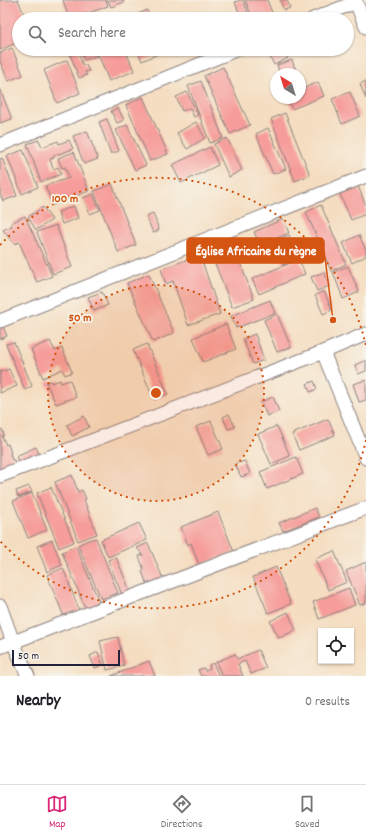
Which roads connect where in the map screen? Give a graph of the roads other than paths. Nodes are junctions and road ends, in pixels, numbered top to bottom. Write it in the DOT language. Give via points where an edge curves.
graph roads {
  1 [pos="355,1"];
  2 [pos="329,12"];
  3 [pos="366,27"];
  4 [pos="221,56"];
  5 [pos="0,145"];
  6 [pos="366,176"];
  7 [pos="0,321"];
  8 [pos="366,334"];
  9 [pos="323,352"];
  10 [pos="366,458"];
  11 [pos="0,476"];
  12 [pos="366,508"];
  13 [pos="0,606"];
  14 [pos="13,642"];
  15 [pos="0,647"];
  16 [pos="28,676"];
  1 -- 2 [label="street"];
  1 -- 3 [label="street"];
  4 -- 5 [label="street"];
  6 -- 7 [label="street"];
  8 -- 9 [label="street"];
  9 -- 10 [label="street"];
  9 -- 11 [label="street"];
  12 -- 14 [label="street"];
  13 -- 14 [label="street"];
  14 -- 15 [label="street"];
  14 -- 16 [label="street"];
}
